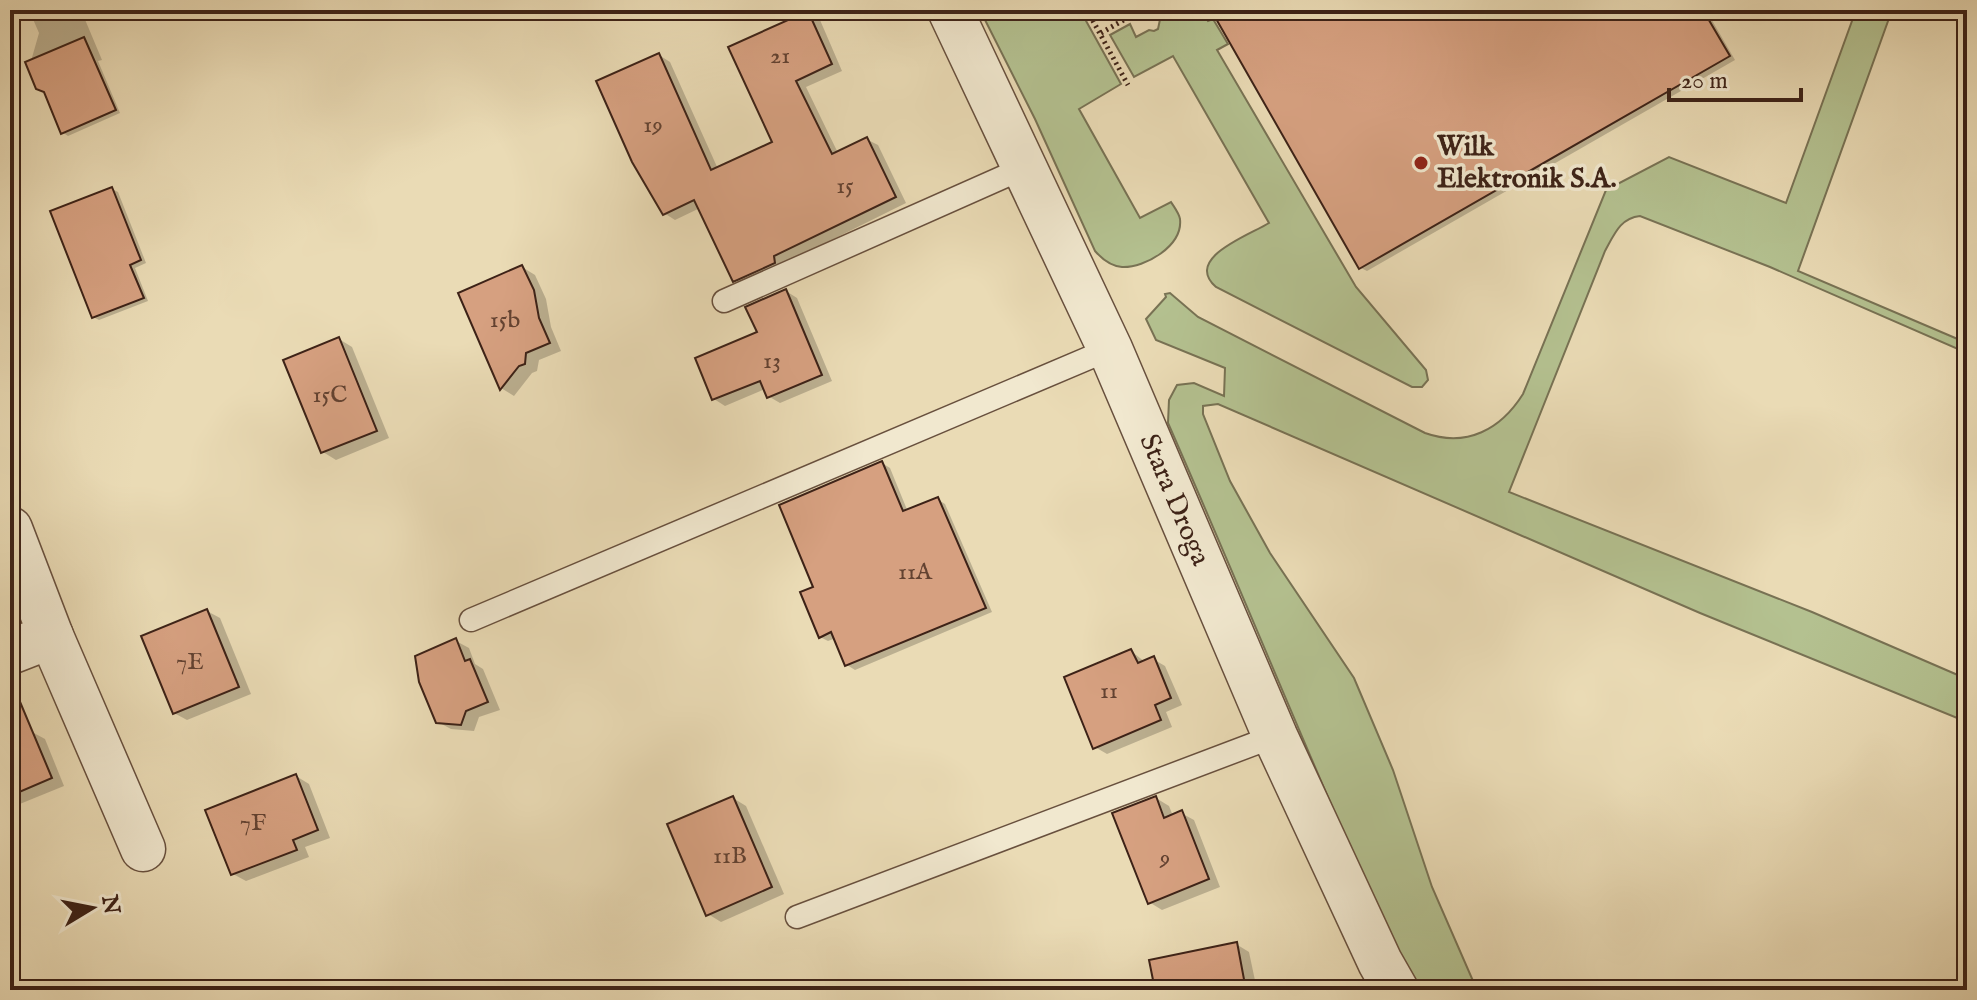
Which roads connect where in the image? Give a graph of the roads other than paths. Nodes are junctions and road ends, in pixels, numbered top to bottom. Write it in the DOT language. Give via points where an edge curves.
graph roads {
  1 [pos="950,10"];
  2 [pos="1026,167"];
  3 [pos="724,301"];
  4 [pos="1110,349"];
  5 [pos="10,529"];
  6 [pos="471,620"];
  7 [pos="51,636"];
  8 [pos="10,652"];
  9 [pos="1275,736"];
  10 [pos="143,849"];
  11 [pos="797,917"];
  12 [pos="1396,990"];
  1 -- 2 [label="street, Stara Droga"];
  2 -- 3 [label="lane"];
  2 -- 4 [label="street, Stara Droga"];
  4 -- 6 [label="lane"];
  4 -- 9 [label="street, Stara Droga"];
  5 -- 7 [label="street"];
  7 -- 8 [label="street"];
  7 -- 10 [label="street"];
  9 -- 11 [label="lane"];
  9 -- 12 [label="street, Stara Droga"];
}
